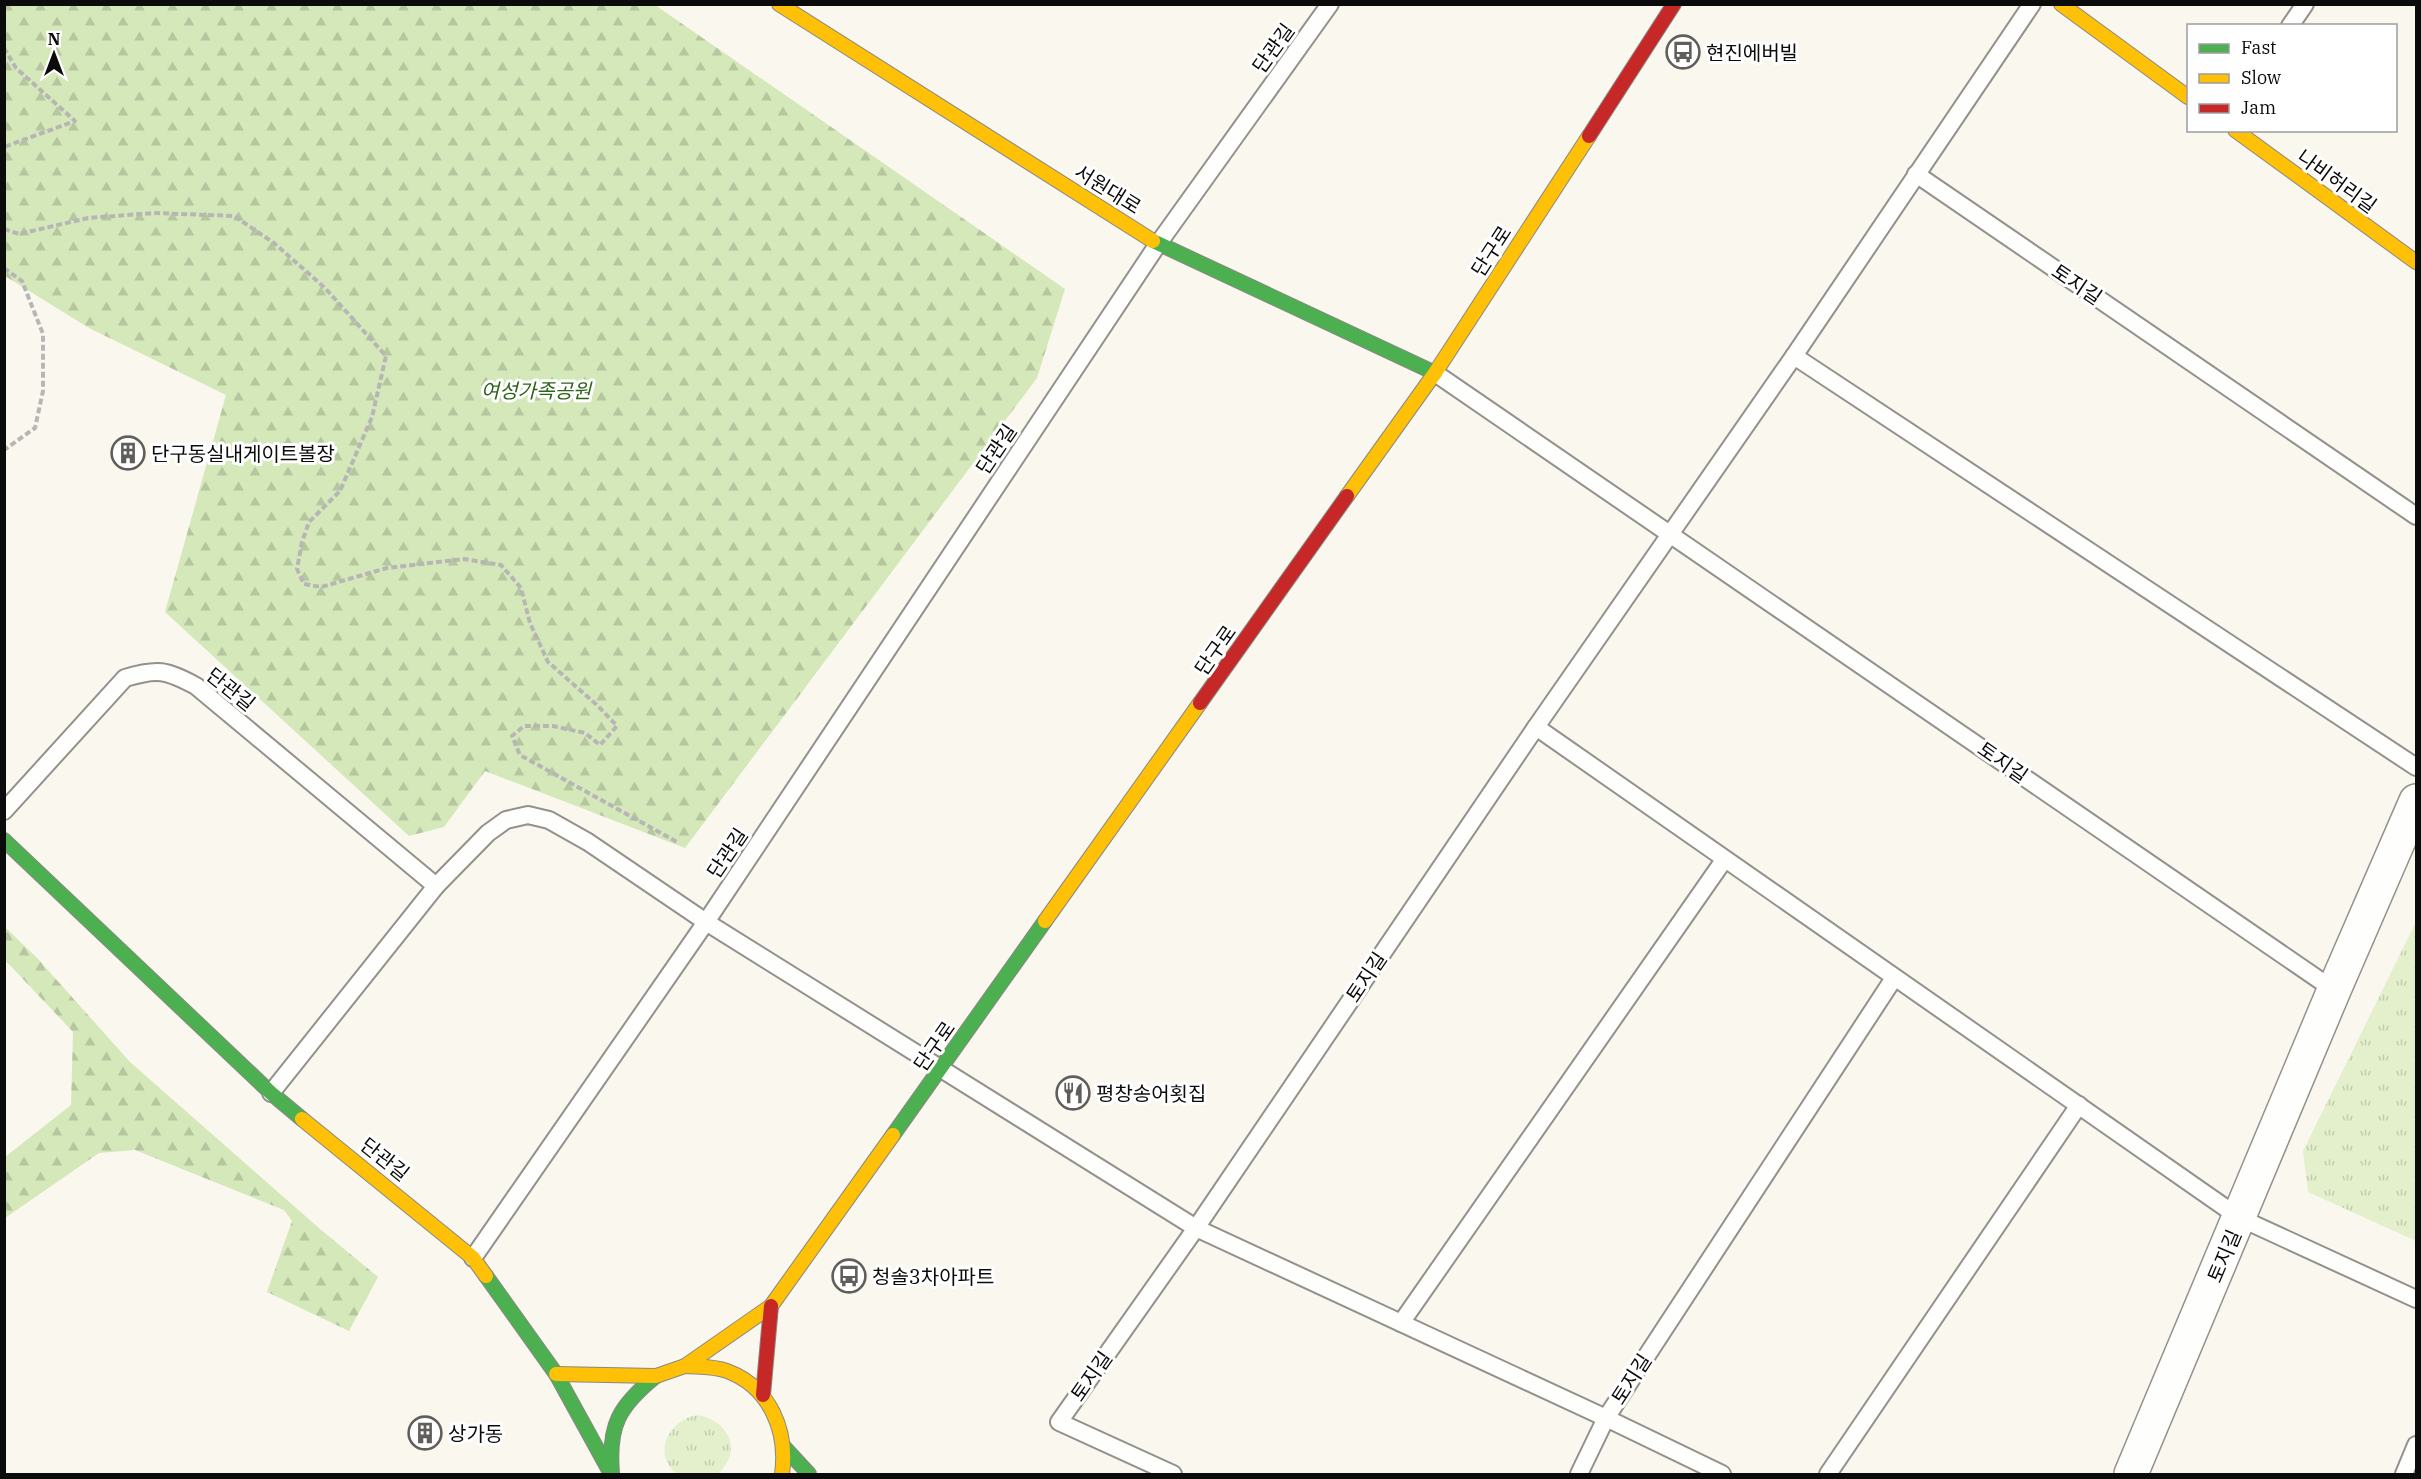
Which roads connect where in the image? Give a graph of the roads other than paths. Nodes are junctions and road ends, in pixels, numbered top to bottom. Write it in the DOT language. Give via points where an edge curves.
graph roads {
  1 [pos="779,4"];
  2 [pos="1330,4"];
  3 [pos="1674,4"];
  4 [pos="2032,4"];
  5 [pos="2061,4"];
  6 [pos="2305,4"];
  7 [pos="2291,24"];
  8 [pos="2187,96"];
  9 [pos="2238,132"];
  10 [pos="1916,174"];
  11 [pos="1158,244"];
  12 [pos="2416,262"];
  13 [pos="1794,356"];
  14 [pos="1435,373"];
  15 [pos="2416,516"];
  16 [pos="1672,534"];
  17 [pos="1536,727"];
  18 [pos="2416,767"];
  19 [pos="2416,801"];
  20 [pos="4,811"];
  21 [pos="4,840"];
  22 [pos="1724,860"];
  23 [pos="436,886"];
  24 [pos="706,922"];
  25 [pos="1894,978"];
  26 [pos="2334,990"];
  27 [pos="942,1068"];
  28 [pos="271,1092"];
  29 [pos="2079,1105"];
  30 [pos="2240,1218"];
  31 [pos="1197,1228"];
  32 [pos="473,1258"];
  33 [pos="2416,1299"];
  34 [pos="771,1306"];
  35 [pos="1401,1323"];
  36 [pos="685,1366"];
  37 [pos="556,1374"];
  38 [pos="656,1376"];
  39 [pos="763,1395"];
  40 [pos="1606,1418"];
  41 [pos="2416,1445"];
  42 [pos="784,1446"];
  43 [pos="611,1474"];
  44 [pos="782,1474"];
  45 [pos="809,1474"];
  46 [pos="1173,1474"];
  47 [pos="1578,1474"];
  48 [pos="1722,1474"];
  49 [pos="1828,1474"];
  50 [pos="2131,1474"];
  51 [pos="2404,1474"];
  1 -- 11 [label="street, 서원대로"];
  2 -- 11 [label="lane, 단관길"];
  3 -- 14 [label="street, 단구로"];
  4 -- 10 [label="lane, 토지길"];
  5 -- 8 [label="street"];
  6 -- 7 [label="lane"];
  9 -- 12 [label="street, 나비허리길"];
  10 -- 13 [label="lane, 토지길"];
  10 -- 15 [label="lane, 토지길"];
  11 -- 14 [label="street, 서원대로"];
  11 -- 24 [label="lane, 단관길"];
  13 -- 16 [label="lane, 토지길"];
  13 -- 18 [label="lane"];
  14 -- 16 [label="lane"];
  14 -- 27 [label="street, 단구로"];
  16 -- 17 [label="lane, 토지길"];
  16 -- 26 [label="lane, 토지길"];
  17 -- 22 [label="lane, 토지길"];
  17 -- 31 [label="lane, 토지길"];
  19 -- 26 [label="street"];
  20 -- 23 [label="lane, 단관길" via="125,678 151,670 174,674 196,686"];
  21 -- 28 [label="street, 단관길"];
  22 -- 25 [label="lane, 토지길"];
  22 -- 35 [label="lane"];
  23 -- 24 [label="lane" via="506,819 528,815 549,819 588,842"];
  23 -- 28 [label="lane"];
  24 -- 27 [label="lane"];
  24 -- 32 [label="lane, 단관길"];
  25 -- 29 [label="lane, 토지길"];
  25 -- 40 [label="lane, 토지길"];
  26 -- 30 [label="street"];
  27 -- 31 [label="lane"];
  27 -- 34 [label="street, 단구로"];
  28 -- 32 [label="street, 단관길"];
  29 -- 30 [label="lane, 토지길"];
  29 -- 49 [label="lane"];
  30 -- 33 [label="lane"];
  30 -- 50 [label="street, 토지길"];
  31 -- 35 [label="lane, 토지길"];
  31 -- 46 [label="lane, 토지길" via="1059,1422"];
  32 -- 37 [label="street, 단관길"];
  34 -- 36 [label="street"];
  34 -- 39 [label="street"];
  35 -- 40 [label="lane, 토지길"];
  36 -- 38 [label="street"];
  36 -- 39 [label="street" via="714,1368 741,1378"];
  37 -- 38 [label="street"];
  37 -- 43 [label="street, 단관길"];
  38 -- 43 [label="street" via="632,1394 616,1419 609,1449"];
  39 -- 42 [label="street" via="777,1419"];
  40 -- 47 [label="lane"];
  40 -- 48 [label="lane, 토지길"];
  41 -- 51 [label="lane"];
  42 -- 44 [label="street"];
  42 -- 45 [label="street"];
}
